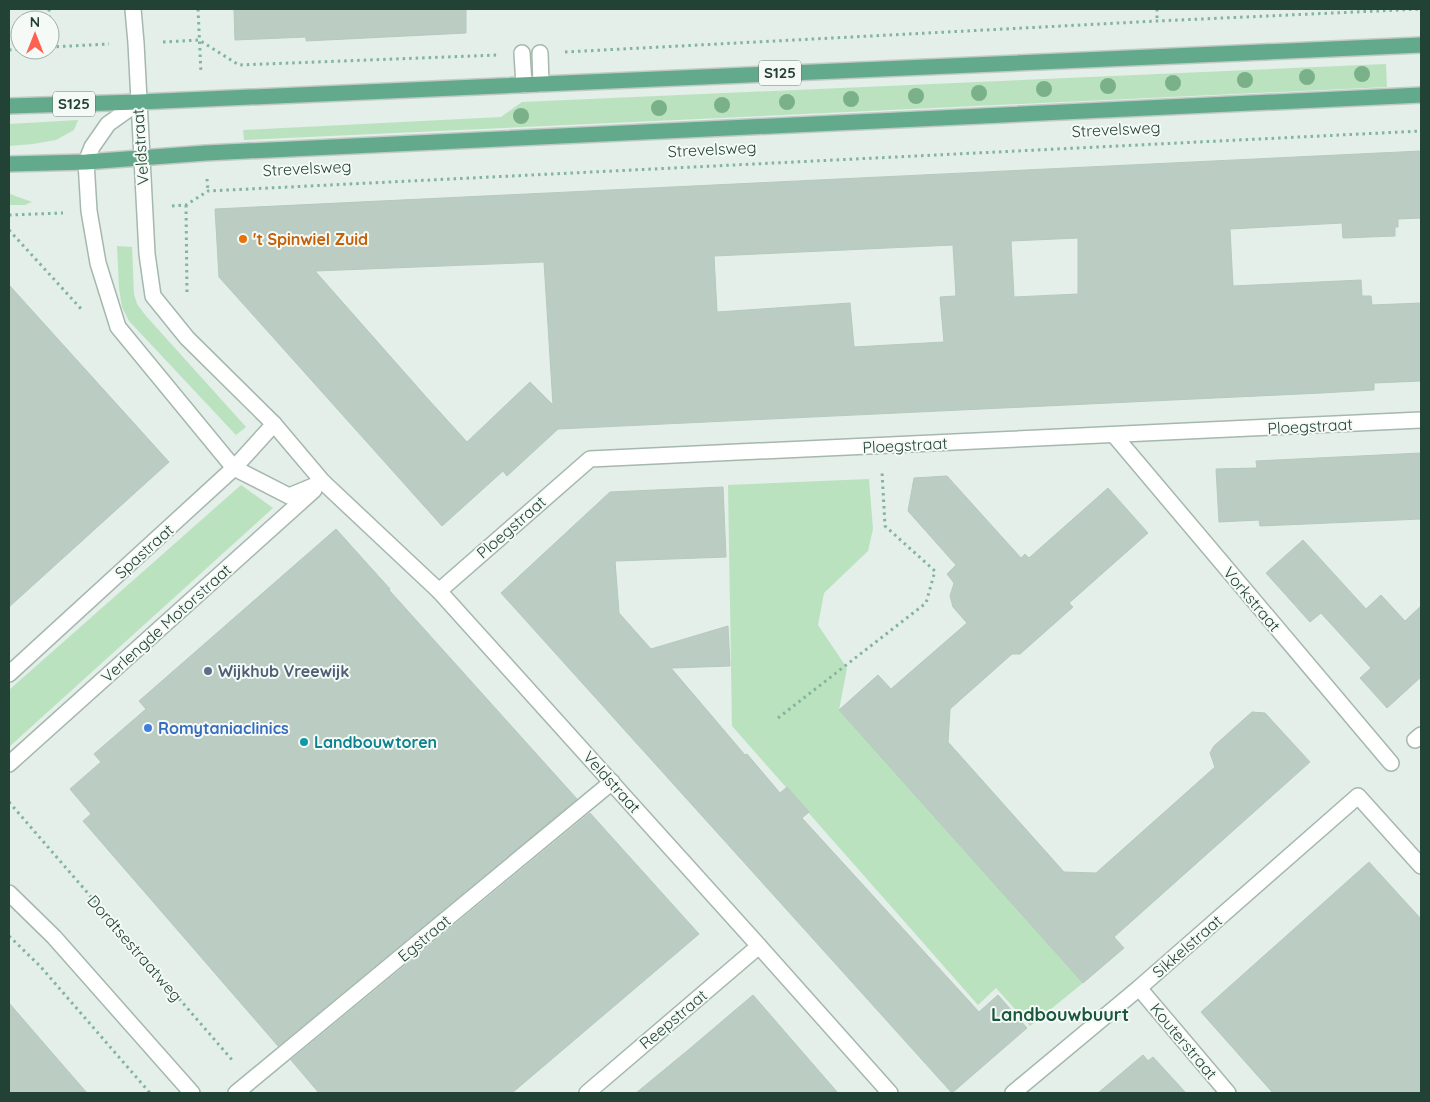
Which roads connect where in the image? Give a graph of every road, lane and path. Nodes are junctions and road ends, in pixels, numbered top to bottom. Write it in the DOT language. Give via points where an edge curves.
graph roads {
  1 [pos="133,9"];
  2 [pos="198,9"];
  3 [pos="1157,9"];
  4 [pos="1421,9"];
  5 [pos="1157,20"];
  6 [pos="1421,45"];
  7 [pos="540,53"];
  8 [pos="522,54"];
  9 [pos="541,84"];
  10 [pos="524,85"];
  11 [pos="1421,95"];
  12 [pos="139,102"];
  13 [pos="9,106"];
  14 [pos="1421,132"];
  15 [pos="142,157"];
  16 [pos="86,162"];
  17 [pos="9,164"];
  18 [pos="186,205"];
  19 [pos="144,206"];
  20 [pos="89,211"];
  21 [pos="9,215"];
  22 [pos="9,230"];
  23 [pos="118,327"];
  24 [pos="187,338"];
  25 [pos="1421,420"];
  26 [pos="274,424"];
  27 [pos="1114,435"];
  28 [pos="880,446"];
  29 [pos="234,468"];
  30 [pos="323,482"];
  31 [pos="439,591"];
  32 [pos="9,674"];
  33 [pos="778,718"];
  34 [pos="1391,763"];
  35 [pos="9,764"];
  36 [pos="612,782"];
  37 [pos="9,802"];
  38 [pos="1421,866"];
  39 [pos="9,893"];
  40 [pos="9,936"];
  41 [pos="759,946"];
  42 [pos="1139,988"];
  43 [pos="251,1081"];
  44 [pos="150,1093"];
  45 [pos="192,1093"];
  46 [pos="236,1093"];
  47 [pos="587,1093"];
  48 [pos="890,1093"];
  49 [pos="1013,1093"];
  50 [pos="1228,1093"];
  1 -- 12 [label="street"];
  2 -- 8 [label="path" via="199,40 239,65"];
  3 -- 5 [label="path"];
  4 -- 5 [label="path"];
  5 -- 7 [label="path"];
  6 -- 9 [label="main road, S125"];
  7 -- 9 [label="street"];
  8 -- 10 [label="street"];
  9 -- 10 [label="main road, S125"];
  10 -- 12 [label="main road, S125"];
  11 -- 15 [label="main road, Strevelsweg"];
  12 -- 13 [label="main road, S125"];
  12 -- 15 [label="street, Veldstraat"];
  12 -- 16 [label="street, Veldstraat" via="108,124"];
  14 -- 18 [label="path, Strevelsweg" via="208,191"];
  15 -- 16 [label="main road, Strevelsweg"];
  15 -- 19 [label="street, Veldstraat"];
  16 -- 17 [label="main road, Strevelsweg"];
  16 -- 20 [label="street, Veldstraat"];
  18 -- 19 [label="path"];
  18 -- 24 [label="path"];
  19 -- 24 [label="street, Veldstraat" via="146,254 153,296"];
  20 -- 21 [label="path"];
  20 -- 23 [label="street, Veldstraat" via="98,263"];
  22 -- 23 [label="path" via="93,321"];
  23 -- 29 [label="street, Veldstraat"];
  24 -- 26 [label="street, Veldstraat"];
  25 -- 27 [label="street, Ploegstraat"];
  26 -- 29 [label="street, Spastraat"];
  26 -- 30 [label="street, Veldstraat"];
  27 -- 28 [label="street, Ploegstraat"];
  27 -- 34 [label="street, Vorkstraat"];
  28 -- 31 [label="street, Ploegstraat" via="590,459"];
  28 -- 33 [label="path" via="885,526 935,571 926,603"];
  29 -- 30 [label="street, Veldstraat" via="289,496"];
  29 -- 32 [label="street, Spastraat"];
  30 -- 31 [label="street, Veldstraat"];
  30 -- 35 [label="street, Verlengde Motorstraat"];
  31 -- 36 [label="street, Veldstraat"];
  36 -- 41 [label="street, Veldstraat"];
  36 -- 43 [label="street, Egstraat"];
  37 -- 43 [label="path, Dordtsestraatweg"];
  38 -- 42 [label="street, Sikkelstraat" via="1358,796"];
  39 -- 45 [label="street" via="54,936"];
  40 -- 44 [label="path" via="40,966"];
  41 -- 47 [label="street, Reepstraat"];
  41 -- 48 [label="street, Veldstraat"];
  42 -- 49 [label="street, Sikkelstraat"];
  42 -- 50 [label="street, Kouterstraat"];
  43 -- 46 [label="street, Egstraat"];
}
